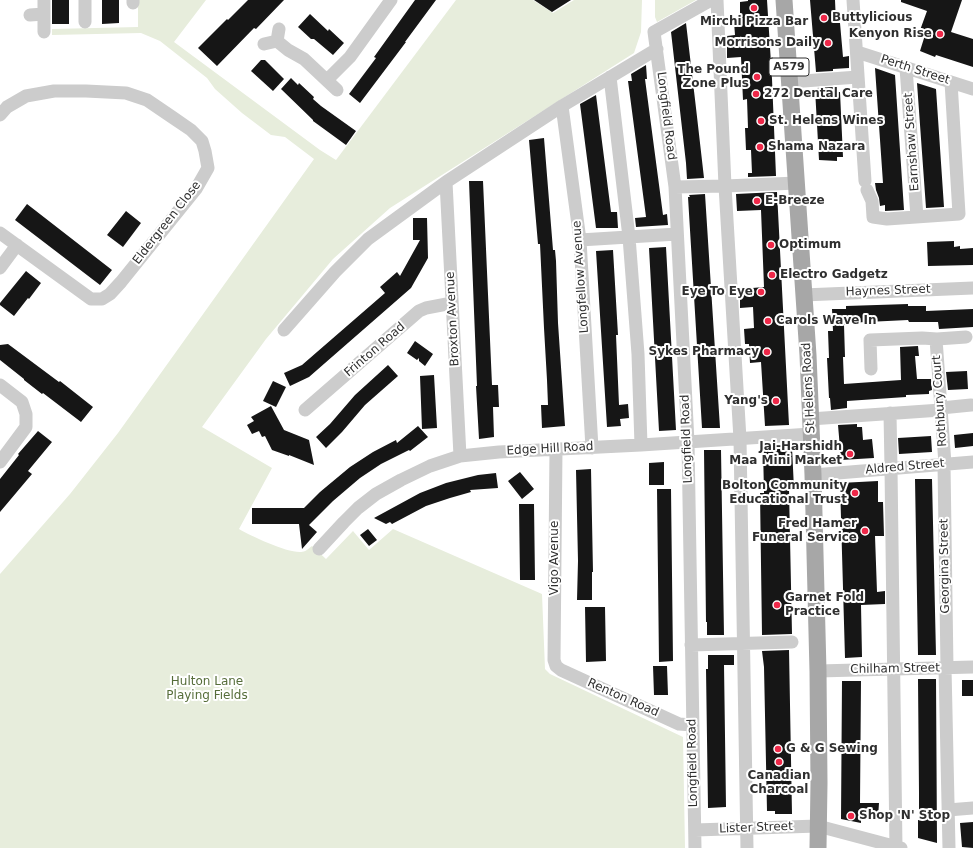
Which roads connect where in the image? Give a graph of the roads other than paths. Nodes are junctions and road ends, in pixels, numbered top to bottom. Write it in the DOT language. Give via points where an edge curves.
graph roads {
  1 [pos="44,0"];
  2 [pos="84,0"];
  3 [pos="711,0"];
  4 [pos="717,0"];
  5 [pos="784,0"];
  6 [pos="853,0"];
  7 [pos="385,2"];
  8 [pos="30,14"];
  9 [pos="44,14"];
  10 [pos="85,22"];
  11 [pos="44,32"];
  12 [pos="264,44"];
  13 [pos="657,49"];
  14 [pos="857,52"];
  15 [pos="906,68"];
  16 [pos="610,77"];
  17 [pos="858,77"];
  18 [pos="327,80"];
  19 [pos="790,82"];
  20 [pos="951,82"];
  21 [pos="973,89"];
  22 [pos="337,90"];
  23 [pos="562,106"];
  24 [pos="0,115"];
  25 [pos="446,182"];
  26 [pos="796,183"];
  27 [pos="725,186"];
  28 [pos="675,187"];
  29 [pos="917,217"];
  30 [pos="0,233"];
  31 [pos="677,234"];
  32 [pos="629,237"];
  33 [pos="580,240"];
  34 [pos="17,245"];
  35 [pos="0,268"];
  36 [pos="973,288"];
  37 [pos="803,295"];
  38 [pos="452,303"];
  39 [pos="284,330"];
  40 [pos="966,337"];
  41 [pos="936,339"];
  42 [pos="871,369"];
  43 [pos="0,385"];
  44 [pos="971,405"];
  45 [pos="941,409"];
  46 [pos="306,410"];
  47 [pos="890,413"];
  48 [pos="811,426"];
  49 [pos="740,439"];
  50 [pos="688,442"];
  51 [pos="640,445"];
  52 [pos="592,448"];
  53 [pos="556,449"];
  54 [pos="460,456"];
  55 [pos="0,462"];
  56 [pos="973,462"];
  57 [pos="944,464"];
  58 [pos="892,468"];
  59 [pos="813,475"];
  60 [pos="319,549"];
  61 [pos="792,642"];
  62 [pos="743,643"];
  63 [pos="691,645"];
  64 [pos="556,666"];
  65 [pos="973,667"];
  66 [pos="946,668"];
  67 [pos="894,670"];
  68 [pos="818,671"];
  69 [pos="692,725"];
  70 [pos="973,808"];
  71 [pos="948,810"];
  72 [pos="818,826"];
  73 [pos="746,828"];
  74 [pos="695,830"];
  75 [pos="695,848"];
  76 [pos="747,848"];
  77 [pos="818,848"];
  78 [pos="898,848"];
  79 [pos="949,848"];
  1 -- 9 [label="street"];
  2 -- 10 [label="street"];
  3 -- 13 [label="street, Longfield Road" via="654,32"];
  4 -- 27 [label="street"];
  5 -- 19 [label="main road, St Helens Road / A579"];
  6 -- 14 [label="street"];
  7 -- 18 [label="street" via="350,57"];
  8 -- 9 [label="street"];
  9 -- 11 [label="street"];
  12 -- 18 [label="street" via="278,35 288,50"];
  13 -- 16 [label="street"];
  13 -- 28 [label="street, Longfield Road"];
  14 -- 15 [label="street, Perth Street"];
  14 -- 17 [label="street"];
  15 -- 20 [label="street, Perth Street"];
  15 -- 29 [label="street, Earnshaw Street"];
  16 -- 23 [label="street"];
  16 -- 32 [label="street"];
  17 -- 19 [label="street"];
  17 -- 29 [label="street" via="866,185 872,201 873,217"];
  18 -- 22 [label="street"];
  19 -- 26 [label="main road, St Helens Road / A579"];
  20 -- 21 [label="street, Perth Street"];
  20 -- 29 [label="street" via="959,214"];
  23 -- 25 [label="street"];
  23 -- 33 [label="street, Longfellow Avenue"];
  24 -- 34 [label="street, Eldergreen Close" via="26,96 54,91 126,93 147,100 191,130 202,141 208,168 196,189 121,282 102,299 91,298"];
  25 -- 38 [label="street, Broxton Avenue"];
  25 -- 39 [label="street" via="368,239"];
  26 -- 27 [label="street"];
  26 -- 37 [label="main road, St Helens Road / A579"];
  27 -- 28 [label="street"];
  27 -- 49 [label="street"];
  28 -- 31 [label="street, Longfield Road"];
  30 -- 34 [label="street, Eldergreen Close"];
  31 -- 32 [label="street"];
  31 -- 50 [label="street, Longfield Road"];
  32 -- 33 [label="street"];
  32 -- 51 [label="street" via="638,354"];
  33 -- 52 [label="street, Longfellow Avenue"];
  34 -- 35 [label="street"];
  36 -- 37 [label="street, Haynes Street"];
  37 -- 48 [label="main road, St Helens Road / A579"];
  38 -- 46 [label="street, Frinton Road" via="419,311"];
  38 -- 54 [label="street, Broxton Avenue"];
  40 -- 41 [label="street, Rothbury Court"];
  41 -- 42 [label="street, Rothbury Court" via="870,340"];
  41 -- 45 [label="street, Rothbury Court"];
  43 -- 55 [label="street" via="22,402 26,414 26,427"];
  44 -- 45 [label="street, Edge Hill Road"];
  45 -- 47 [label="street, Edge Hill Road"];
  45 -- 57 [label="street, Rothbury Court"];
  47 -- 48 [label="street, Edge Hill Road"];
  47 -- 58 [label="street"];
  48 -- 49 [label="street, Edge Hill Road"];
  48 -- 59 [label="main road, St Helens Road / A579"];
  49 -- 50 [label="street, Edge Hill Road"];
  49 -- 62 [label="street"];
  50 -- 51 [label="street, Edge Hill Road"];
  50 -- 63 [label="street, Longfield Road"];
  51 -- 52 [label="street, Edge Hill Road"];
  52 -- 53 [label="street, Edge Hill Road"];
  53 -- 54 [label="street, Edge Hill Road"];
  53 -- 64 [label="street, Vigo Avenue"];
  54 -- 60 [label="street, Edge Hill Road" via="430,466 376,494 353,513"];
  56 -- 57 [label="street, Aldred Street"];
  57 -- 58 [label="street, Aldred Street"];
  57 -- 66 [label="street, Georgina Street"];
  58 -- 59 [label="street, Aldred Street"];
  58 -- 67 [label="street"];
  59 -- 68 [label="main road, St Helens Road / A579"];
  61 -- 62 [label="street"];
  62 -- 63 [label="street"];
  62 -- 73 [label="street"];
  63 -- 69 [label="street, Longfield Road"];
  64 -- 69 [label="street, Renton Road" via="679,724"];
  65 -- 66 [label="street, Chilham Street"];
  66 -- 67 [label="street, Chilham Street"];
  66 -- 71 [label="street, Georgina Street"];
  67 -- 68 [label="street, Chilham Street"];
  67 -- 78 [label="street"];
  68 -- 72 [label="main road, St Helens Road / A579"];
  69 -- 74 [label="street, Longfield Road"];
  70 -- 71 [label="street"];
  71 -- 79 [label="street, Georgina Street"];
  72 -- 73 [label="street, Lister Street"];
  72 -- 77 [label="main road, St Helens Road / A579"];
  72 -- 78 [label="street, Lister Street"];
  73 -- 74 [label="street, Lister Street"];
  73 -- 76 [label="street"];
  74 -- 75 [label="street, Longfield Road"];
}
